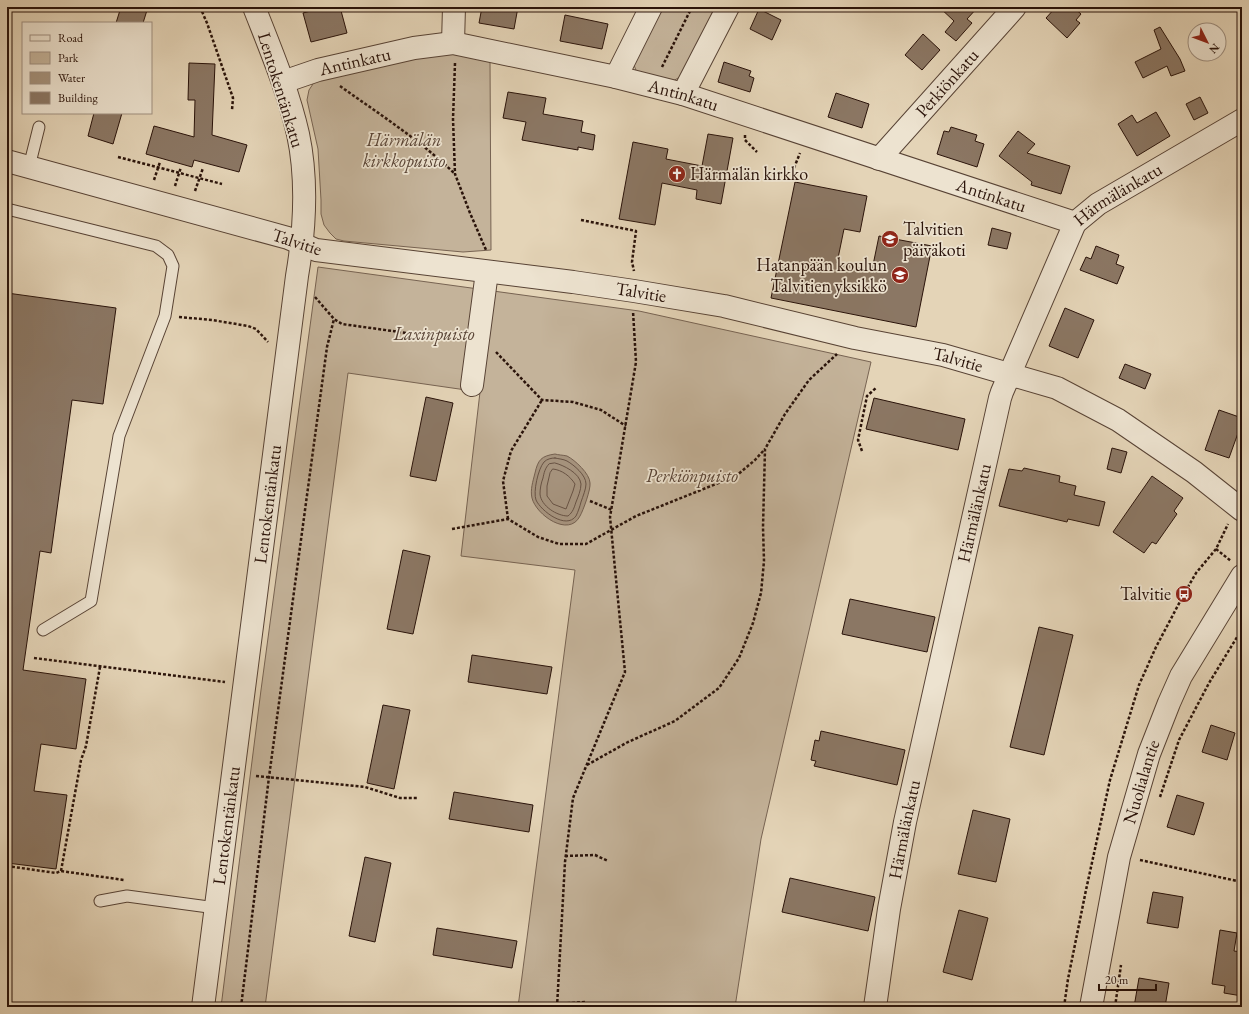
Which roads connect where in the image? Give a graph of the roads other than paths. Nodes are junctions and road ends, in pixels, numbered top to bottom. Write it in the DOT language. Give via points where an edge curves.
graph roads {
  1 [pos="254,7"];
  2 [pos="454,7"];
  3 [pos="651,7"];
  4 [pos="728,7"];
  5 [pos="1015,7"];
  6 [pos="453,43"];
  7 [pos="616,77"];
  8 [pos="283,82"];
  9 [pos="683,94"];
  10 [pos="1242,120"];
  11 [pos="39,127"];
  12 [pos="879,159"];
  13 [pos="7,161"];
  14 [pos="29,167"];
  15 [pos="7,209"];
  16 [pos="1075,223"];
  17 [pos="302,244"];
  18 [pos="488,272"];
  19 [pos="1010,374"];
  20 [pos="472,385"];
  21 [pos="1242,510"];
  22 [pos="1242,576"];
  23 [pos="43,630"];
  24 [pos="100,901"];
  25 [pos="216,908"];
  26 [pos="203,1007"];
  27 [pos="875,1007"];
  28 [pos="1091,1007"];
  1 -- 8 [label="street, Lentokentänkatu"];
  2 -- 6 [label="street"];
  3 -- 7 [label="street"];
  4 -- 9 [label="street"];
  5 -- 12 [label="street, Perkiönkatu"];
  6 -- 7 [label="street, Antinkatu"];
  6 -- 8 [label="street, Antinkatu" via="414,48 318,70"];
  7 -- 9 [label="street, Antinkatu"];
  8 -- 17 [label="street, Lentokentänkatu" via="298,133 303,167"];
  9 -- 12 [label="street, Antinkatu"];
  10 -- 16 [label="street, Härmälänkatu" via="1098,204"];
  11 -- 14 [label="lane"];
  12 -- 16 [label="street, Antinkatu"];
  13 -- 14 [label="street, Talvitie"];
  14 -- 17 [label="street, Talvitie"];
  15 -- 23 [label="lane" via="156,246 168,254 173,266 165,316 119,436 91,600"];
  16 -- 19 [label="street, Härmälänkatu"];
  17 -- 18 [label="street, Talvitie" via="316,250"];
  17 -- 25 [label="street, Lentokentänkatu"];
  18 -- 19 [label="street, Talvitie" via="573,282 724,306 855,338 943,354"];
  18 -- 20 [label="street"];
  19 -- 21 [label="street, Talvitie" via="1057,388 1118,420 1194,472"];
  19 -- 27 [label="street, Härmälänkatu" via="1000,398 906,822 889,909"];
  22 -- 28 [label="street, Nuolialantie" via="1181,676 1149,754 1119,857"];
  24 -- 25 [label="lane" via="127,896"];
  25 -- 26 [label="street, Lentokentänkatu"];
}
